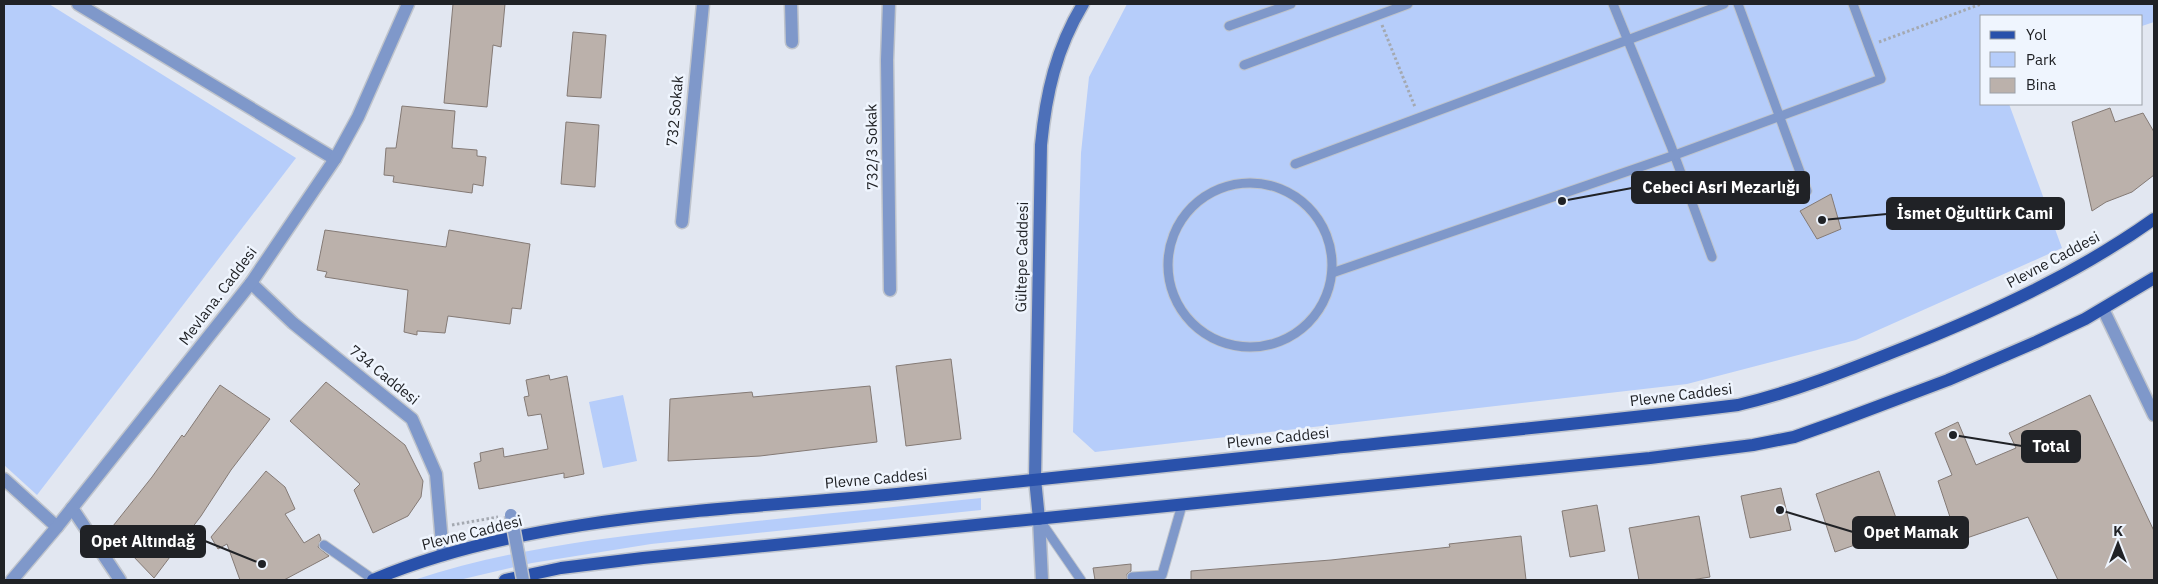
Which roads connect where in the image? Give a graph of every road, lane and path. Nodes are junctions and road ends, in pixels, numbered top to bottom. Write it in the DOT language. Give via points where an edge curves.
graph roads {
  1 [pos="78,4"];
  2 [pos="408,4"];
  3 [pos="703,4"];
  4 [pos="791,4"];
  5 [pos="889,4"];
  6 [pos="1083,4"];
  7 [pos="1291,4"];
  8 [pos="1408,4"];
  9 [pos="1613,4"];
  10 [pos="1724,4"];
  11 [pos="1738,4"];
  12 [pos="1853,4"];
  13 [pos="1981,4"];
  14 [pos="1378,15"];
  15 [pos="1229,26"];
  16 [pos="1627,40"];
  17 [pos="792,42"];
  18 [pos="1869,46"];
  19 [pos="1244,66"];
  20 [pos="1780,116"];
  21 [pos="1419,118"];
  22 [pos="1675,156"];
  23 [pos="334,159"];
  24 [pos="1295,164"];
  25 [pos="1807,191"];
  26 [pos="2154,219"];
  27 [pos="682,222"];
  28 [pos="1712,257"];
  29 [pos="1332,273"];
  30 [pos="2154,278"];
  31 [pos="251,283"];
  32 [pos="890,290"];
  33 [pos="2103,309"];
  34 [pos="2154,415"];
  35 [pos="4,479"];
  36 [pos="1035,480"];
  37 [pos="1182,506"];
  38 [pos="72,508"];
  39 [pos="511,515"];
  40 [pos="489,518"];
  41 [pos="1039,519"];
  42 [pos="57,527"];
  43 [pos="440,528"];
  44 [pos="324,545"];
  45 [pos="443,555"];
  46 [pos="1132,577"];
  47 [pos="12,580"];
  48 [pos="120,580"];
  49 [pos="373,580"];
  50 [pos="505,580"];
  51 [pos="523,580"];
  52 [pos="1042,580"];
  53 [pos="1081,580"];
  1 -- 23 [label="street"];
  2 -- 23 [label="street, Mevlana. Caddesi" via="358,117"];
  3 -- 27 [label="street, 732 Sokak"];
  4 -- 17 [label="street"];
  5 -- 32 [label="street, 732/3 Sokak"];
  6 -- 36 [label="main road, Gültepe Caddesi" via="1065,39 1045,100 1041,145"];
  7 -- 15 [label="lane"];
  8 -- 14 [label="lane"];
  9 -- 16 [label="lane"];
  10 -- 16 [label="lane"];
  11 -- 20 [label="lane"];
  12 -- 18 [label="lane"];
  13 -- 18 [label="path"];
  14 -- 19 [label="lane"];
  14 -- 21 [label="path"];
  16 -- 21 [label="lane"];
  16 -- 22 [label="lane"];
  18 -- 20 [label="lane" via="1881,79"];
  20 -- 22 [label="lane"];
  20 -- 25 [label="lane"];
  21 -- 24 [label="lane"];
  22 -- 28 [label="lane"];
  22 -- 29 [label="lane"];
  23 -- 31 [label="street, Mevlana. Caddesi"];
  26 -- 36 [label="main road, Plevne Caddesi" via="2086,263 2013,301 1829,378 1785,394 1738,405"];
  29 -- 29 [label="lane" via="1329,291 1317,314 1298,333 1274,344 1248,348 1222,342 1199,330 1181,310 1170,284 1168,256 1176,229 1192,206 1215,190 1242,182 1271,184 1297,196 1317,215 1329,239 1334,265"];
  30 -- 33 [label="main road"];
  31 -- 38 [label="street, Mevlana. Caddesi"];
  31 -- 43 [label="street, 734 Caddesi" via="293,323 412,419 436,474"];
  33 -- 34 [label="street"];
  33 -- 37 [label="main road" via="1948,380 1794,437 1650,458"];
  35 -- 42 [label="street"];
  36 -- 41 [label="main road, Gültepe Caddesi"];
  36 -- 45 [label="main road, Plevne Caddesi" via="627,520 548,532"];
  37 -- 41 [label="main road"];
  37 -- 46 [label="lane" via="1162,575"];
  38 -- 42 [label="street, Mevlana. Caddesi"];
  38 -- 48 [label="street"];
  39 -- 51 [label="street, bridge"];
  40 -- 43 [label="path"];
  41 -- 50 [label="main road" via="643,558 561,568"];
  41 -- 52 [label="street"];
  41 -- 53 [label="lane"];
  42 -- 47 [label="street, Mevlana. Caddesi"];
  43 -- 45 [label="street, 734 Caddesi"];
  44 -- 49 [label="lane"];
  45 -- 49 [label="main road, Plevne Caddesi"];
}
